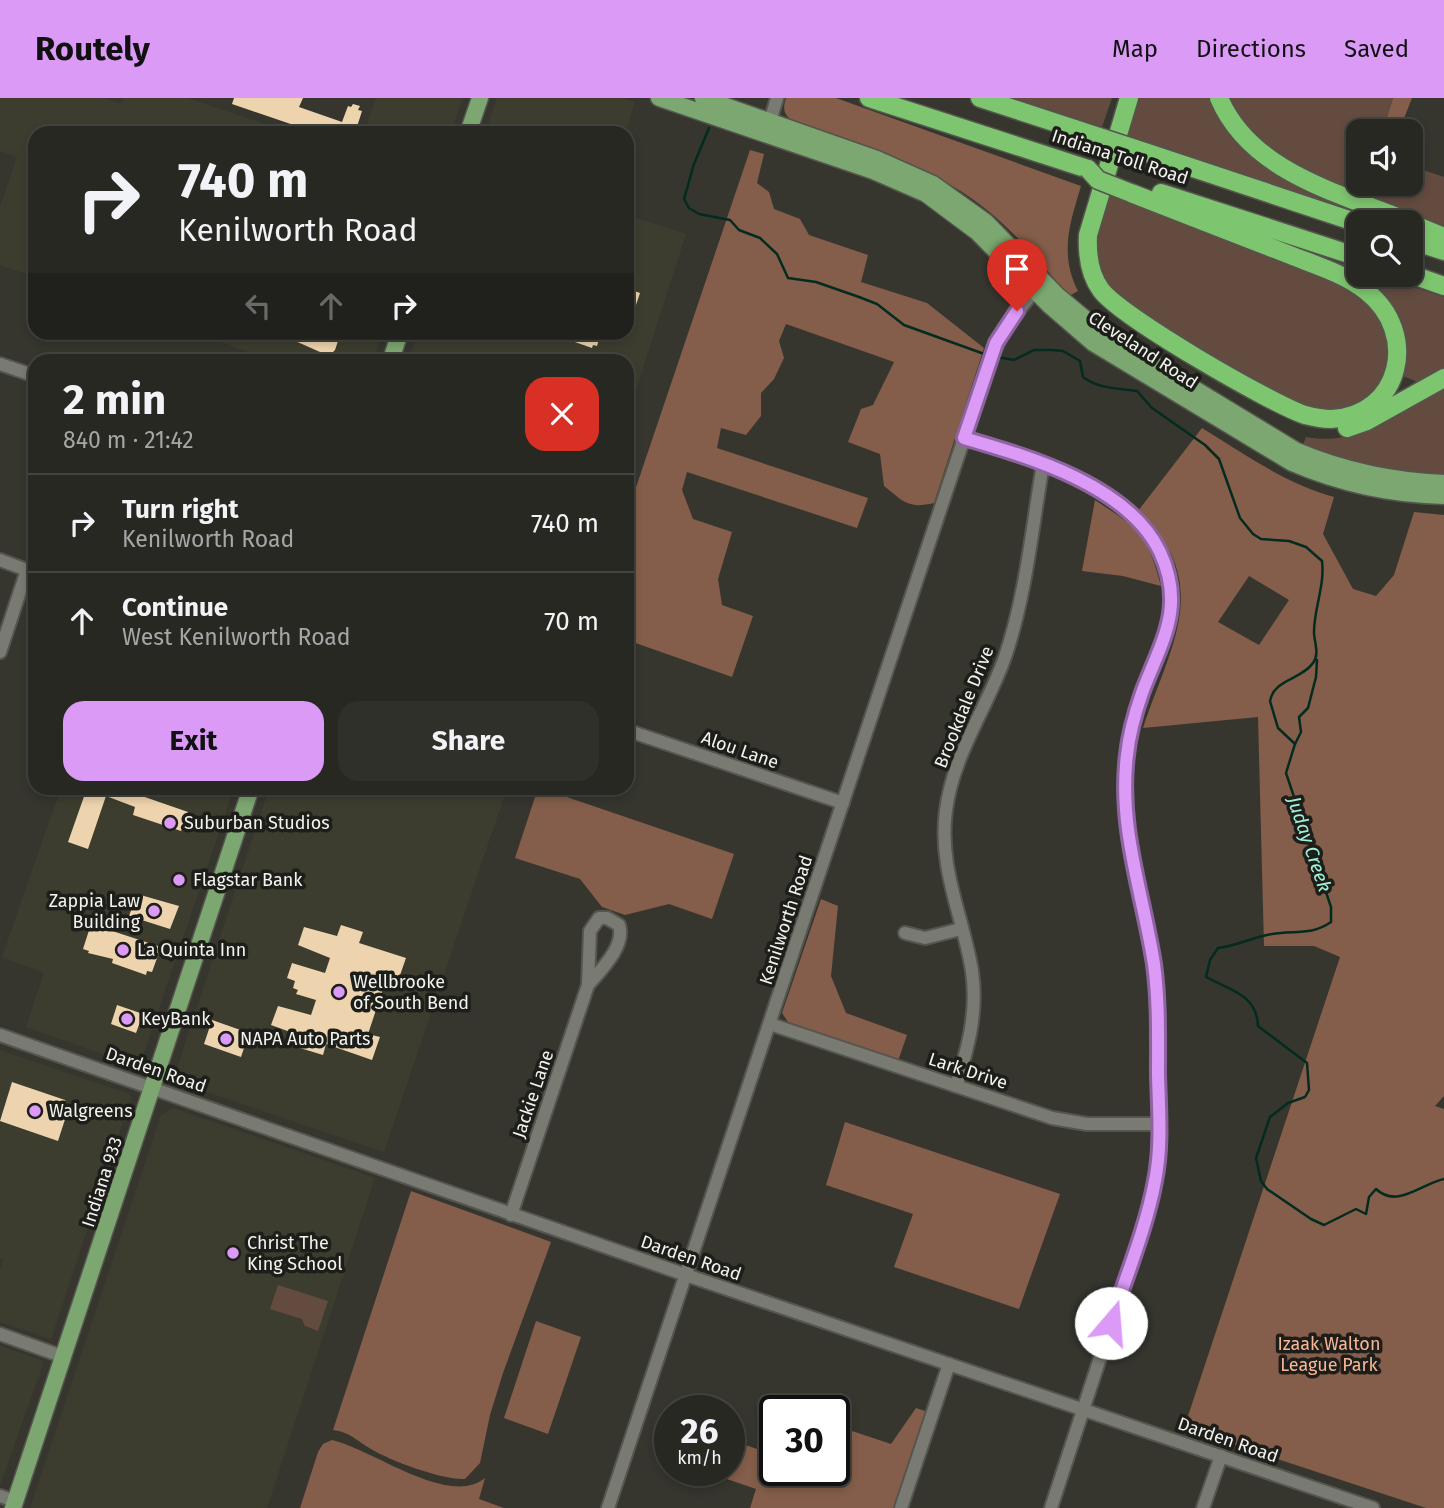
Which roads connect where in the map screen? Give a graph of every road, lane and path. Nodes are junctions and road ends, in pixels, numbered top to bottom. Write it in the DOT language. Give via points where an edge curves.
graph roads {
  1 [pos="480,98"];
  2 [pos="659,98"];
  3 [pos="703,98"];
  4 [pos="777,98"];
  5 [pos="869,98"];
  6 [pos="980,98"];
  7 [pos="1119,98"];
  8 [pos="1129,98"];
  9 [pos="1219,98"];
  10 [pos="470,126"];
  11 [pos="768,128"];
  12 [pos="1133,188"];
  13 [pos="1381,210"];
  14 [pos="1346,219"];
  15 [pos="1423,228"];
  16 [pos="1444,237"];
  17 [pos="1423,244"];
  18 [pos="1444,251"];
  19 [pos="1346,253"];
  20 [pos="1423,278"];
  21 [pos="1444,285"];
  22 [pos="1035,290"];
  23 [pos="0,364"];
  24 [pos="28,374"];
  25 [pos="1444,379"];
  26 [pos="964,438"];
  27 [pos="1043,464"];
  28 [pos="1444,483"];
  29 [pos="1444,496"];
  30 [pos="0,561"];
  31 [pos="28,570"];
  32 [pos="28,579"];
  33 [pos="0,652"];
  34 [pos="634,733"];
  35 [pos="249,795"];
  36 [pos="843,803"];
  37 [pos="961,929"];
  38 [pos="905,933"];
  39 [pos="588,985"];
  40 [pos="770,1024"];
  41 [pos="0,1035"];
  42 [pos="956,1086"];
  43 [pos="153,1088"];
  44 [pos="1160,1124"];
  45 [pos="511,1215"];
  46 [pos="686,1275"];
  47 [pos="0,1334"];
  48 [pos="64,1357"];
  49 [pos="949,1364"];
  50 [pos="1083,1410"];
  51 [pos="1221,1456"];
  52 [pos="9,1502"];
  53 [pos="1333,1502"];
  54 [pos="608,1508"];
  55 [pos="901,1508"];
  56 [pos="1051,1508"];
  57 [pos="1203,1508"];
  58 [pos="1373,1508"];
  1 -- 10 [label="main road"];
  2 -- 11 [label="main road, Cleveland Road"];
  3 -- 11 [label="main road, Cleveland Road"];
  4 -- 11 [label="street"];
  5 -- 12 [label="highway, Indiana Toll Road, bridge" via="1088,169 1098,180"];
  6 -- 14 [label="highway, Indiana Toll Road, bridge"];
  7 -- 25 [label="highway" via="1077,239 1080,270 1100,305 1280,416 1318,430 1367,421"];
  8 -- 12 [label="highway" via="1088,235 1089,263 1101,290 1178,345 1304,414 1344,417 1357,413 1384,391 1395,372 1397,334 1387,311 1363,289"];
  9 -- 13 [label="highway" via="1236,129 1260,154"];
  11 -- 22 [label="main road, Cleveland Road" via="926,194 978,232"];
  11 -- 28 [label="main road, Cleveland Road" via="877,159 933,184 986,222 1058,296 1101,332 1297,451 1382,478"];
  12 -- 19 [label="highway, Indiana Toll Road"];
  15 -- 16 [label="highway"];
  17 -- 18 [label="highway"];
  20 -- 21 [label="highway"];
  22 -- 26 [label="street, Kenilworth Road" via="996,343"];
  22 -- 29 [label="main road, Cleveland Road" via="1093,343 1292,463 1380,491"];
  23 -- 24 [label="street"];
  26 -- 27 [label="street"];
  26 -- 36 [label="street, Kenilworth Road"];
  27 -- 37 [label="street, Brookdale Drive" via="1013,630 958,764 946,810 944,858"];
  27 -- 44 [label="street" via="1102,494 1143,526 1161,555 1171,588 1169,628 1141,694 1130,735 1125,783 1128,846 1156,987"];
  30 -- 31 [label="street"];
  32 -- 33 [label="street"];
  34 -- 36 [label="street, Alou Lane"];
  35 -- 43 [label="main road, Indiana 933"];
  36 -- 40 [label="street, Kenilworth Road"];
  37 -- 38 [label="street" via="925,938"];
  37 -- 42 [label="street, Brookdale Drive" via="971,970 974,1013"];
  39 -- 39 [label="street, Jackie Lane" via="620,940 619,925 607,918 599,918 590,931"];
  39 -- 45 [label="street, Jackie Lane"];
  40 -- 42 [label="street, Lark Drive"];
  40 -- 46 [label="street, Kenilworth Road"];
  41 -- 43 [label="street, Darden Road"];
  42 -- 44 [label="street, Lark Drive" via="1072,1122"];
  43 -- 45 [label="street, Darden Road"];
  43 -- 48 [label="main road, Indiana 933"];
  44 -- 50 [label="street" via="1152,1199"];
  45 -- 46 [label="street, Darden Road"];
  46 -- 49 [label="street, Darden Road"];
  46 -- 54 [label="street, Kenilworth Road"];
  47 -- 48 [label="street"];
  48 -- 52 [label="main road, Indiana 933"];
  49 -- 50 [label="street, Darden Road"];
  49 -- 55 [label="street"];
  50 -- 51 [label="street, Darden Road"];
  50 -- 56 [label="street"];
  51 -- 53 [label="street, Darden Road"];
  51 -- 57 [label="street"];
  53 -- 58 [label="street, Darden Road"];
}
